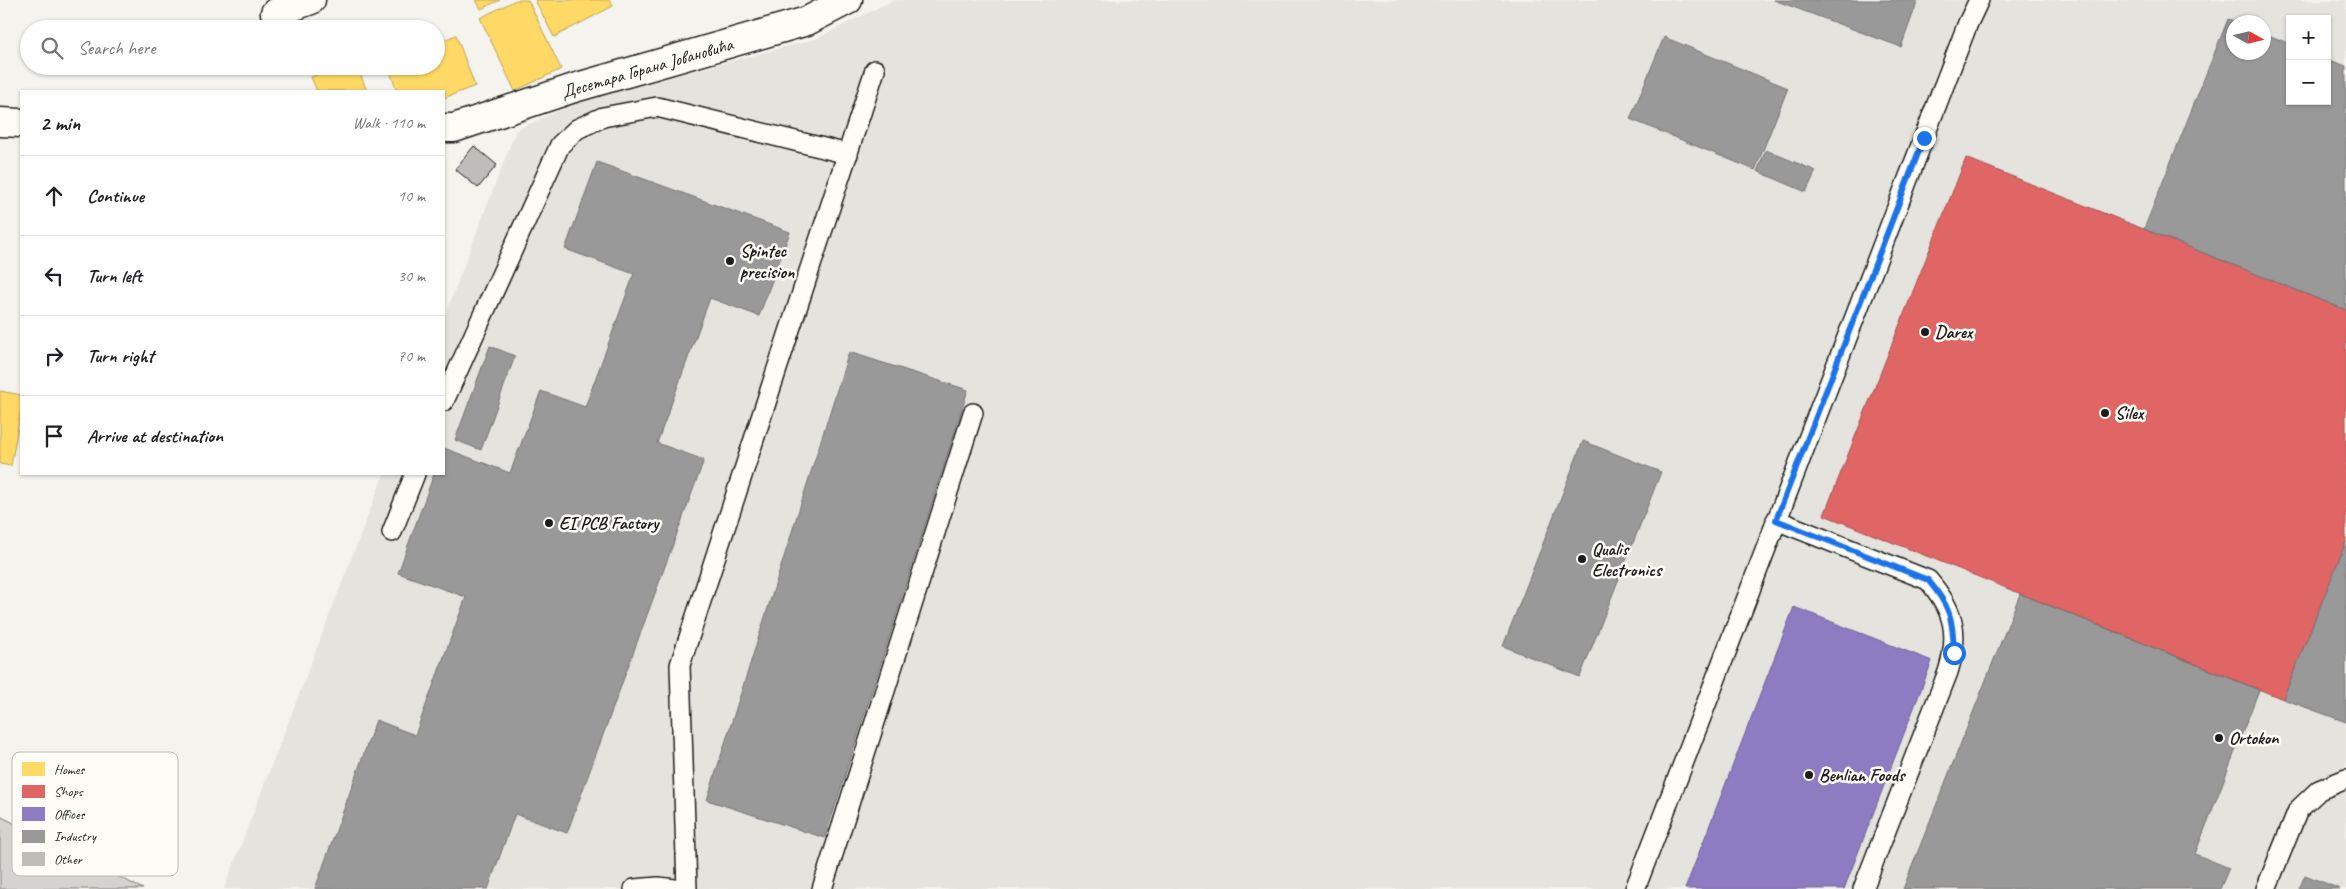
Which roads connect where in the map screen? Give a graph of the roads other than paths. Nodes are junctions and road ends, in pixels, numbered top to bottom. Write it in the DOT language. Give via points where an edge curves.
graph roads {
  1 [pos="311,0"];
  2 [pos="848,0"];
  3 [pos="1980,0"];
  4 [pos="276,13"];
  5 [pos="875,70"];
  6 [pos="0,122"];
  7 [pos="20,123"];
  8 [pos="445,128"];
  9 [pos="848,154"];
  10 [pos="445,399"];
  11 [pos="973,413"];
  12 [pos="415,475"];
  13 [pos="1776,520"];
  14 [pos="392,532"];
  15 [pos="2346,778"];
  16 [pos="634,889"];
  17 [pos="675,889"];
  18 [pos="687,889"];
  19 [pos="822,889"];
  20 [pos="1635,889"];
  21 [pos="1863,889"];
  22 [pos="2266,889"];
  1 -- 4 [label="street"];
  2 -- 8 [label="street, Десетара Горана Јовановића" via="807,21 574,88 454,128"];
  3 -- 13 [label="lane"];
  5 -- 9 [label="lane"];
  6 -- 7 [label="street"];
  9 -- 10 [label="lane" via="657,107 603,117 577,129 560,145"];
  9 -- 18 [label="lane" via="680,664"];
  11 -- 19 [label="lane"];
  12 -- 14 [label="lane"];
  13 -- 20 [label="lane"];
  13 -- 21 [label="lane" via="1928,580 1944,599 1953,626 1954,653 1948,672"];
  15 -- 22 [label="lane" via="2319,790 2298,810"];
  16 -- 17 [label="lane"];
}
